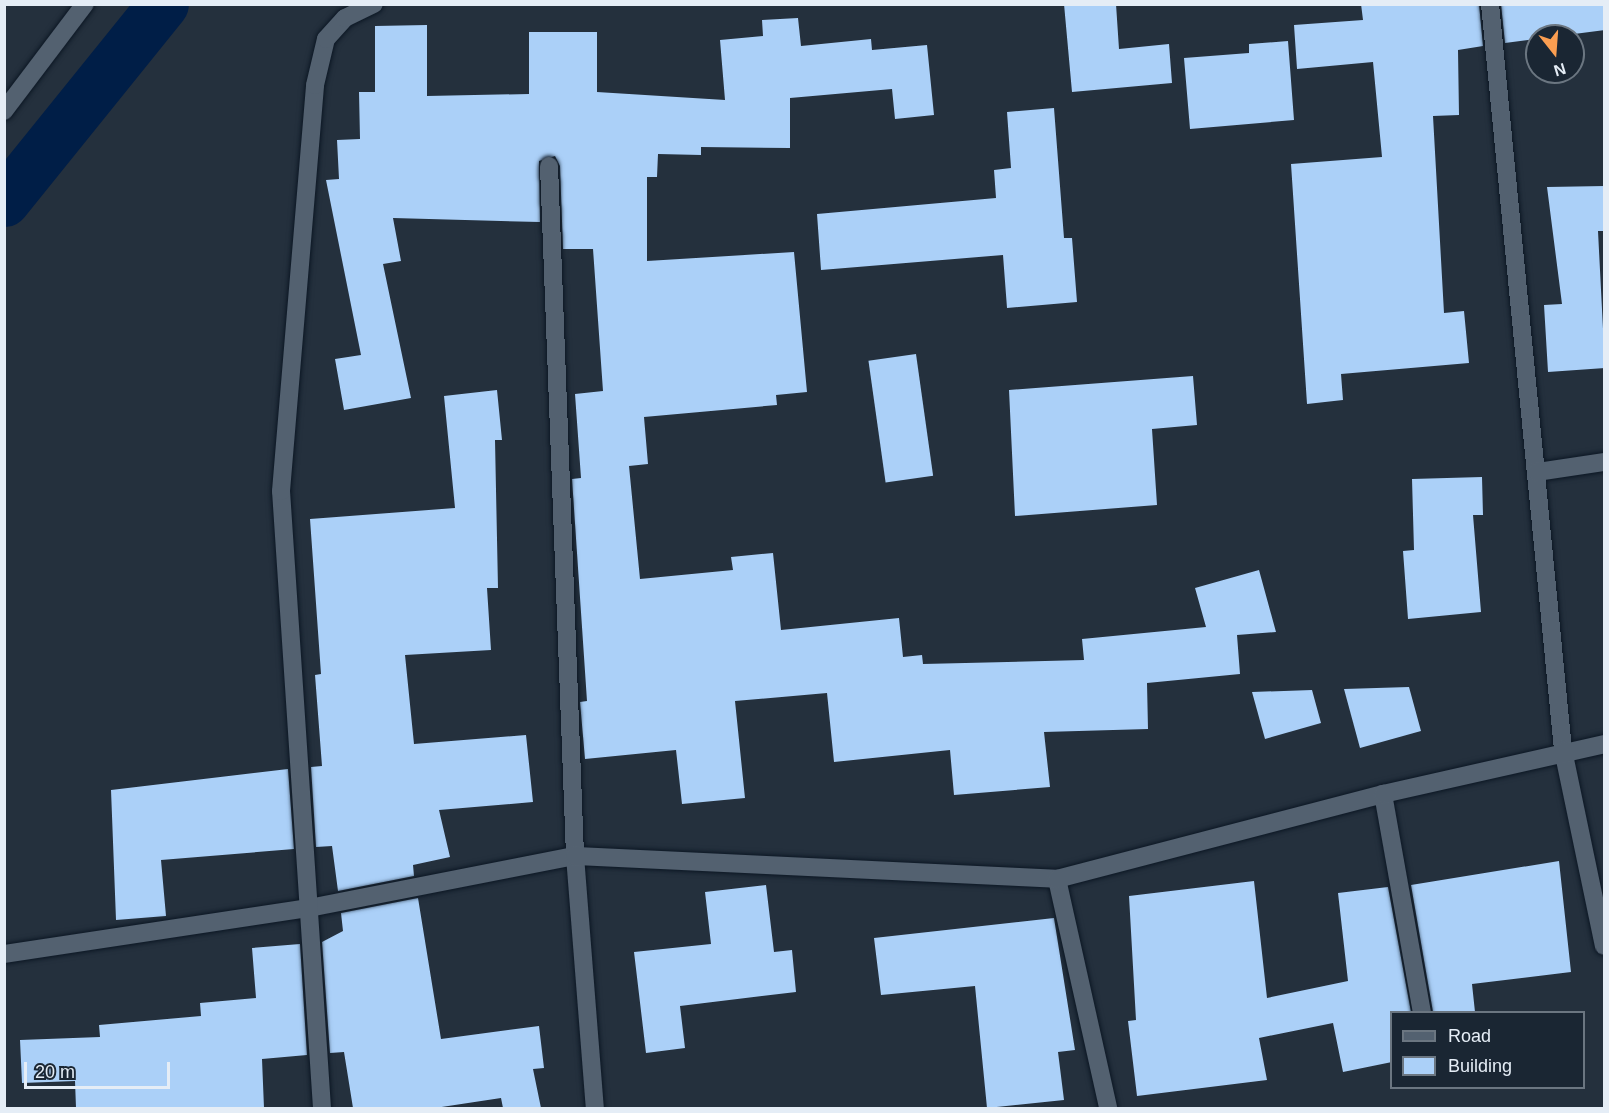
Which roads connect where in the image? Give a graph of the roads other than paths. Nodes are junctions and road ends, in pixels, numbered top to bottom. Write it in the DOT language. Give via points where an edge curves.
graph roads {
  1 [pos="85,4"];
  2 [pos="374,4"];
  3 [pos="1490,4"];
  4 [pos="4,111"];
  5 [pos="549,166"];
  6 [pos="1605,462"];
  7 [pos="1537,472"];
  8 [pos="1605,744"];
  9 [pos="1563,750"];
  10 [pos="1383,794"];
  11 [pos="574,856"];
  12 [pos="1057,879"];
  13 [pos="309,909"];
  14 [pos="1605,946"];
  15 [pos="4,954"];
  16 [pos="1422,1011"];
  17 [pos="322,1108"];
  18 [pos="595,1108"];
  19 [pos="1108,1108"];
  1 -- 4 [label="street"];
  2 -- 13 [label="street" via="345,18 326,39 315,85 281,490"];
  3 -- 7 [label="street"];
  5 -- 11 [label="street"];
  6 -- 7 [label="street"];
  7 -- 9 [label="street"];
  8 -- 9 [label="street"];
  9 -- 10 [label="street"];
  9 -- 14 [label="street"];
  10 -- 12 [label="street"];
  10 -- 16 [label="street"];
  11 -- 12 [label="street"];
  11 -- 13 [label="street"];
  11 -- 18 [label="street"];
  12 -- 19 [label="street"];
  13 -- 15 [label="street"];
  13 -- 17 [label="street"];
}
